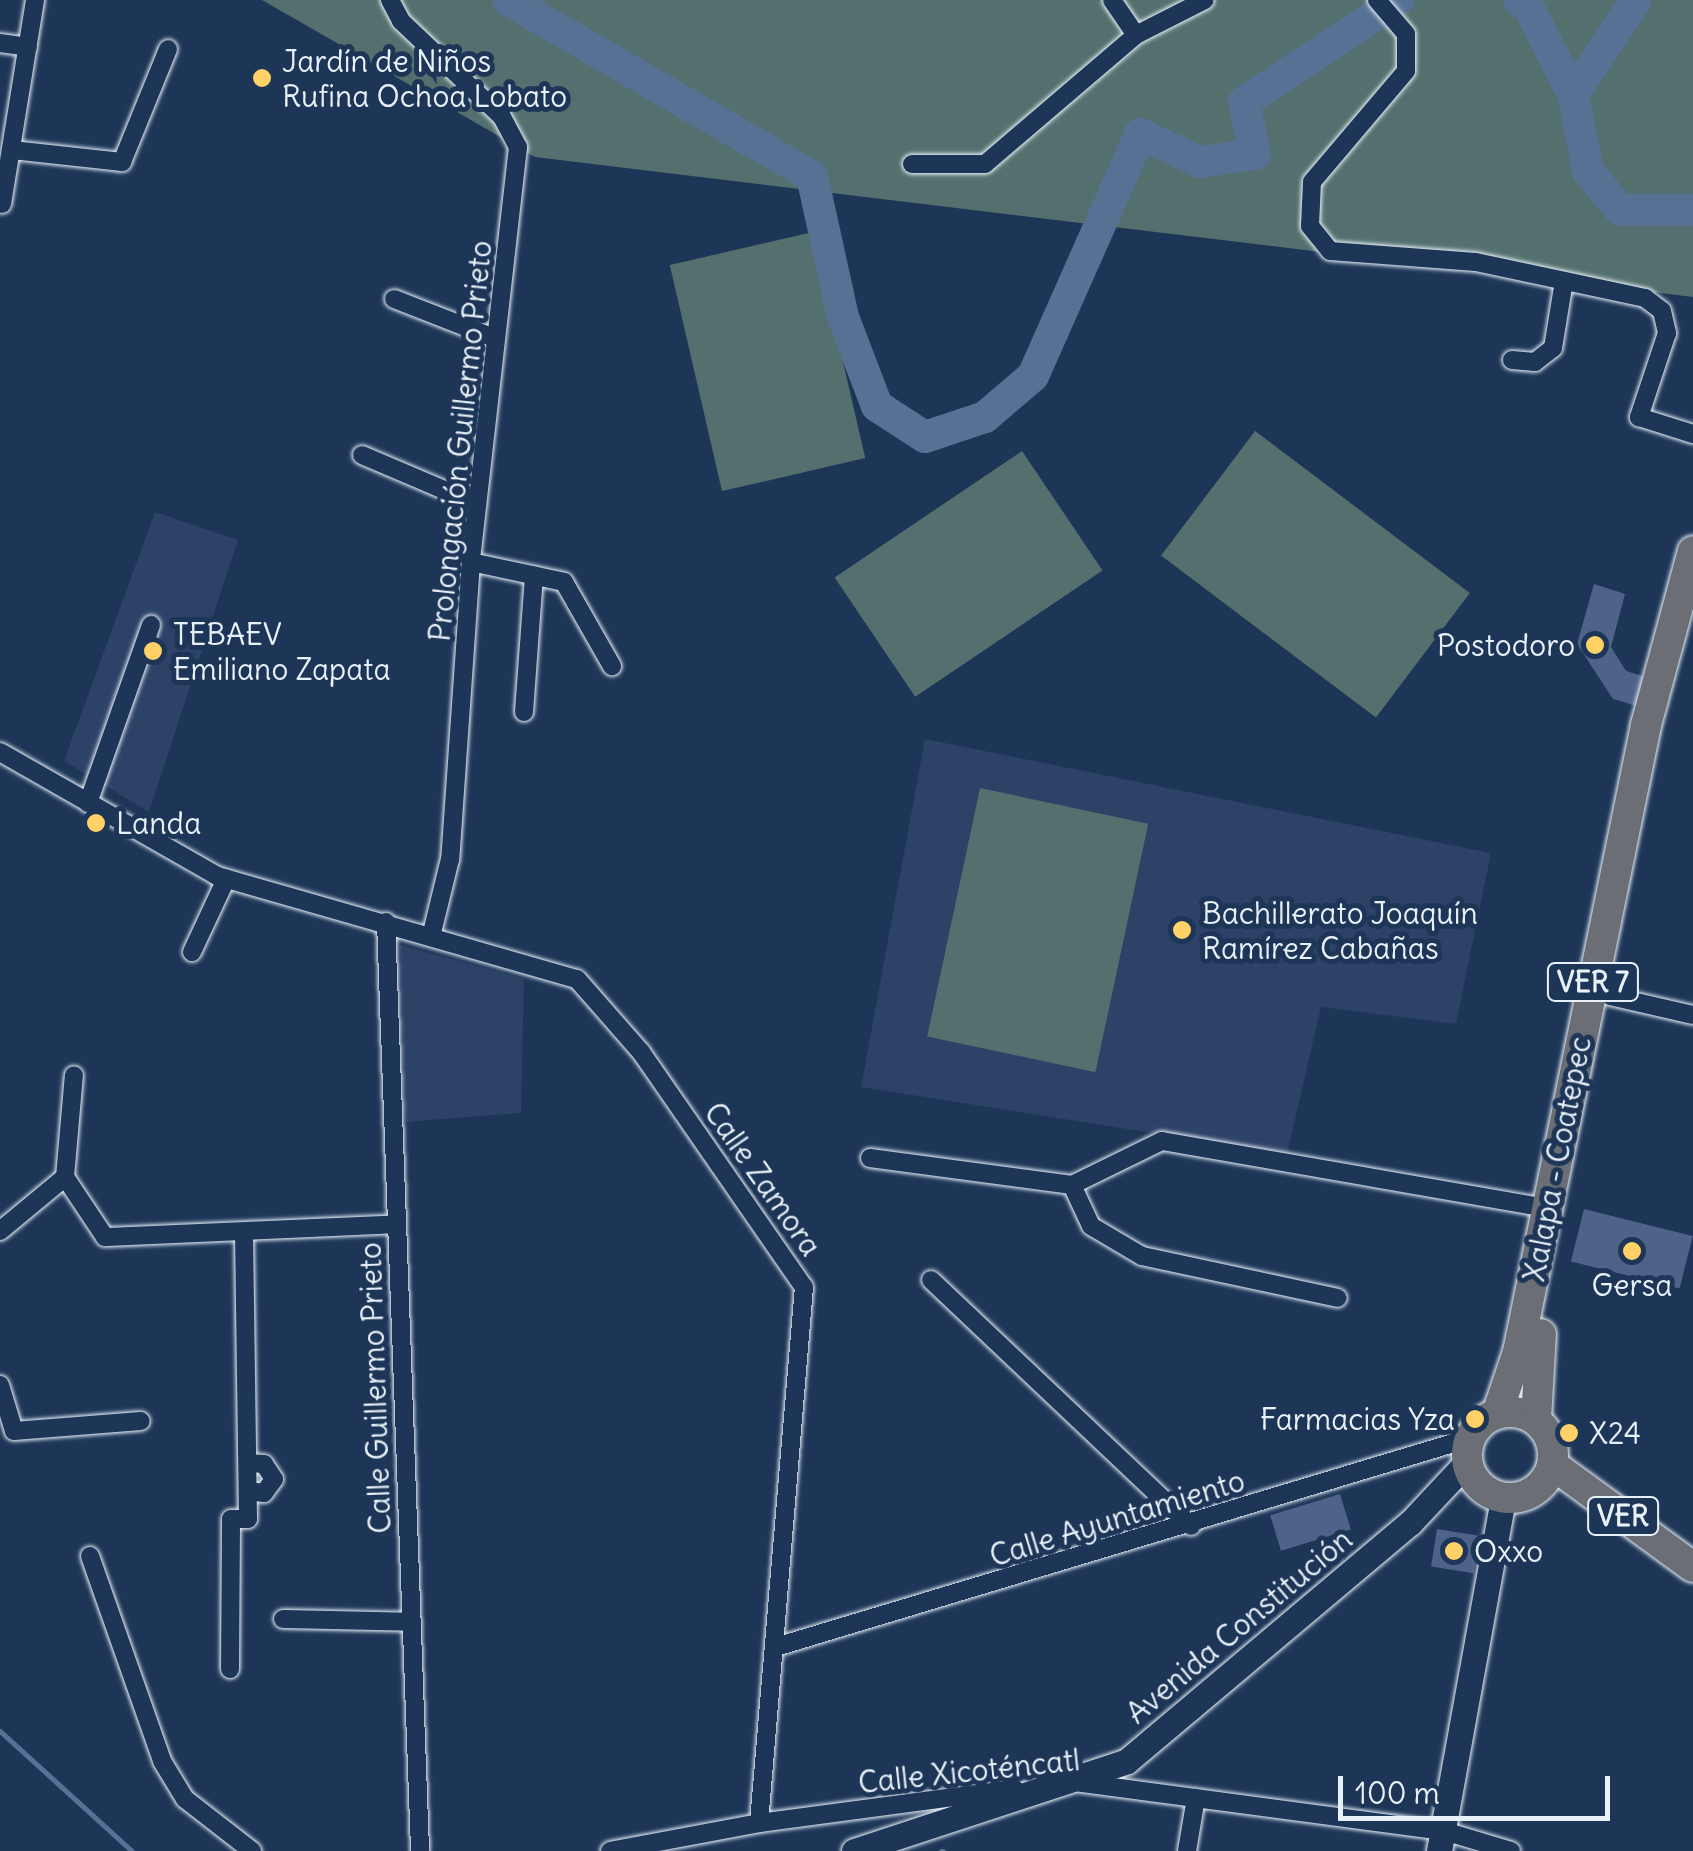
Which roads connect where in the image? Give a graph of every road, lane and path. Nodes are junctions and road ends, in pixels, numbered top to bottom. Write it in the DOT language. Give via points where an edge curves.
graph roads {
  1 [pos="35,0"];
  2 [pos="390,0"];
  3 [pos="1112,0"];
  4 [pos="1205,0"];
  5 [pos="1377,0"];
  6 [pos="1136,35"];
  7 [pos="0,43"];
  8 [pos="28,47"];
  9 [pos="168,48"];
  10 [pos="12,150"];
  11 [pos="912,164"];
  12 [pos="2,204"];
  13 [pos="1564,281"];
  14 [pos="394,299"];
  15 [pos="494,338"];
  16 [pos="1512,360"];
  17 [pos="1693,434"];
  18 [pos="362,455"];
  19 [pos="477,504"];
  20 [pos="1693,552"];
  21 [pos="471,562"];
  22 [pos="534,574"];
  23 [pos="1693,620"];
  24 [pos="152,625"];
  25 [pos="612,666"];
  26 [pos="524,712"];
  27 [pos="0,752"];
  28 [pos="88,802"];
  29 [pos="226,878"];
  30 [pos="386,922"];
  31 [pos="431,937"];
  32 [pos="192,952"];
  33 [pos="1610,996"];
  34 [pos="1693,1014"];
  35 [pos="74,1075"];
  36 [pos="870,1158"];
  37 [pos="65,1177"];
  38 [pos="1072,1185"];
  39 [pos="1547,1208"];
  40 [pos="397,1224"];
  41 [pos="0,1232"];
  42 [pos="244,1232"];
  43 [pos="932,1280"];
  44 [pos="1338,1298"];
  45 [pos="0,1385"];
  46 [pos="1497,1414"];
  47 [pos="1536,1420"];
  48 [pos="141,1422"];
  49 [pos="1468,1450"];
  50 [pos="1552,1465"];
  51 [pos="1503,1498"];
  52 [pos="1192,1526"];
  53 [pos="90,1556"];
  54 [pos="1693,1567"];
  55 [pos="284,1619"];
  56 [pos="412,1622"];
  57 [pos="778,1646"];
  58 [pos="230,1669"];
  59 [pos="1071,1782"];
  60 [pos="1196,1798"];
  61 [pos="759,1823"];
  62 [pos="1441,1841"];
  63 [pos="252,1851"];
  64 [pos="420,1851"];
  65 [pos="610,1851"];
  66 [pos="854,1851"];
  67 [pos="1186,1851"];
  68 [pos="1511,1851"];
  1 -- 8 [label="street"];
  2 -- 15 [label="street, Prolongación Guillermo Prieto" via="401,21 515,134 518,182"];
  3 -- 6 [label="street"];
  4 -- 6 [label="street"];
  5 -- 13 [label="street" via="1406,34 1406,70 1392,95 1312,182 1310,226 1330,251 1368,259 1430,256"];
  6 -- 11 [label="street" via="985,164"];
  7 -- 8 [label="street"];
  8 -- 10 [label="street"];
  9 -- 10 [label="street" via="122,162"];
  10 -- 12 [label="street"];
  13 -- 16 [label="street" via="1553,348 1535,362"];
  13 -- 17 [label="street" via="1644,298 1662,311 1667,333 1639,417"];
  14 -- 15 [label="street"];
  15 -- 19 [label="street, Prolongación Guillermo Prieto"];
  18 -- 19 [label="street"];
  19 -- 21 [label="street, Prolongación Guillermo Prieto"];
  20 -- 39 [label="main road, Xalapa - Coatepec / VER 7" via="1646,724"];
  21 -- 22 [label="street"];
  21 -- 31 [label="street, Prolongación Guillermo Prieto" via="450,859"];
  22 -- 25 [label="street" via="564,582"];
  22 -- 26 [label="street"];
  23 -- 33 [label="main road, Xalapa - Coatepec / VER 7" via="1662,728"];
  24 -- 28 [label="street"];
  27 -- 28 [label="street, Calle Zamora"];
  28 -- 29 [label="street, Calle Zamora"];
  29 -- 30 [label="street, Calle Zamora"];
  29 -- 32 [label="street"];
  30 -- 31 [label="street, Calle Zamora"];
  30 -- 40 [label="street, Calle Guillermo Prieto"];
  31 -- 57 [label="street, Calle Zamora" via="577,979 641,1052 804,1287"];
  33 -- 34 [label="street"];
  33 -- 47 [label="main road, Xalapa - Coatepec / VER 7" via="1536,1354"];
  35 -- 37 [label="street"];
  36 -- 38 [label="street"];
  37 -- 41 [label="street"];
  37 -- 42 [label="street" via="105,1236"];
  38 -- 39 [label="street" via="1162,1141"];
  38 -- 44 [label="street" via="1091,1226 1142,1256"];
  39 -- 46 [label="main road, Xalapa - Coatepec / VER 7" via="1511,1382"];
  40 -- 42 [label="street"];
  40 -- 56 [label="street, Calle Guillermo Prieto"];
  42 -- 58 [label="street" via="248,1519 231,1519"];
  43 -- 52 [label="street"];
  45 -- 48 [label="street" via="14,1431"];
  46 -- 47 [label="main road"];
  46 -- 49 [label="main road"];
  47 -- 50 [label="main road" via="1551,1438"];
  49 -- 51 [label="main road" via="1481,1488"];
  49 -- 52 [label="street, Calle Ayuntamiento"];
  49 -- 59 [label="main road, Avenida Constitución" via="1410,1522 1168,1733 1127,1762"];
  50 -- 51 [label="main road" via="1536,1490"];
  50 -- 54 [label="main road, VER"];
  51 -- 62 [label="main road"];
  52 -- 57 [label="street, Calle Ayuntamiento"];
  53 -- 63 [label="street" via="162,1762 184,1799"];
  55 -- 56 [label="street"];
  56 -- 64 [label="street, Calle Guillermo Prieto"];
  57 -- 61 [label="street, Calle Zamora"];
  59 -- 60 [label="street, Calle Xicoténcatl"];
  59 -- 61 [label="street, Calle Xicoténcatl"];
  59 -- 66 [label="main road, Avenida Constitución"];
  60 -- 62 [label="street, Calle Xicoténcatl"];
  60 -- 67 [label="street"];
  61 -- 65 [label="street, Calle Xicoténcatl"];
  62 -- 68 [label="street, Calle Xicoténcatl"];
}
